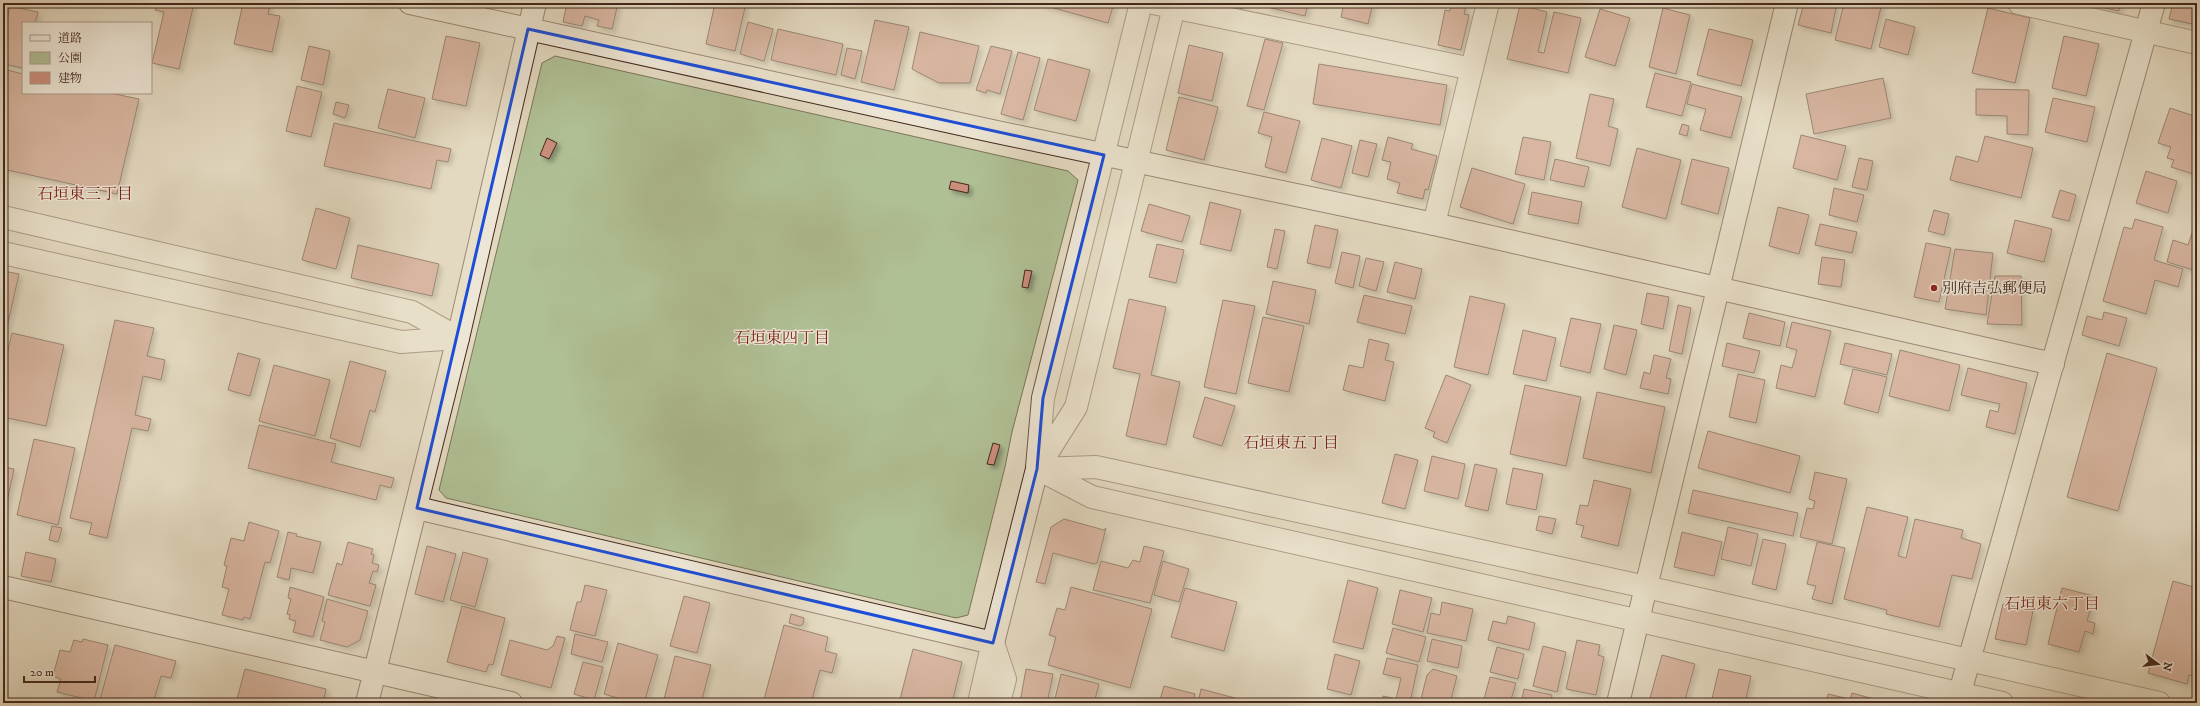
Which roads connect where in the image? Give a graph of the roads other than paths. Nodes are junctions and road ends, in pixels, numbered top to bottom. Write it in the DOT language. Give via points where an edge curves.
graph roads {
  1 [pos="410,3"];
  2 [pos="535,3"];
  3 [pos="1141,3"];
  4 [pos="1488,3"];
  5 [pos="1787,3"];
  6 [pos="2019,3"];
  7 [pos="2154,3"];
  8 [pos="1167,4"];
  9 [pos="528,29"];
  10 [pos="2146,32"];
  11 [pos="2197,43"];
  12 [pos="1472,69"];
  13 [pos="1104,154"];
  14 [pos="1136,161"];
  15 [pos="3,217"];
  16 [pos="1434,224"];
  17 [pos="3,252"];
  18 [pos="1718,288"];
  19 [pos="458,338"];
  20 [pos="2053,364"];
  21 [pos="1037,469"];
  22 [pos="417,508"];
  23 [pos="3,587"];
  24 [pos="1646,587"];
  25 [pos="1638,621"];
  26 [pos="993,643"];
  27 [pos="1970,660"];
  28 [pos="374,672"];
  29 [pos="1959,698"];
  30 [pos="367,703"];
  31 [pos="511,703"];
  32 [pos="979,703"];
  33 [pos="999,703"];
  34 [pos="1618,703"];
  35 [pos="2002,703"];
  36 [pos="2158,703"];
  1 -- 9 [label="street"];
  2 -- 9 [label="street"];
  3 -- 13 [label="street"];
  4 -- 12 [label="street"];
  5 -- 18 [label="street"];
  6 -- 10 [label="street"];
  7 -- 10 [label="street"];
  8 -- 12 [label="street"];
  8 -- 14 [label="street"];
  9 -- 13 [label="street"];
  9 -- 19 [label="street"];
  10 -- 11 [label="street"];
  10 -- 20 [label="street"];
  12 -- 16 [label="street"];
  13 -- 14 [label="street"];
  13 -- 21 [label="street" via="1043,398"];
  14 -- 16 [label="street"];
  14 -- 21 [label="street" via="1076,407"];
  15 -- 19 [label="street" via="412,312"];
  16 -- 18 [label="street"];
  17 -- 19 [label="street" via="401,342"];
  18 -- 20 [label="street"];
  18 -- 24 [label="street"];
  19 -- 22 [label="street"];
  20 -- 27 [label="street"];
  21 -- 24 [label="street" via="1096,467"];
  21 -- 25 [label="street" via="1092,497"];
  21 -- 26 [label="street"];
  22 -- 26 [label="street"];
  22 -- 28 [label="street"];
  23 -- 28 [label="street"];
  24 -- 25 [label="street"];
  24 -- 27 [label="street"];
  25 -- 29 [label="street"];
  25 -- 34 [label="street"];
  26 -- 32 [label="street"];
  26 -- 33 [label="street" via="1005,679"];
  27 -- 29 [label="street"];
  27 -- 36 [label="street"];
  28 -- 30 [label="street"];
  28 -- 31 [label="street"];
  29 -- 35 [label="street"];
}
